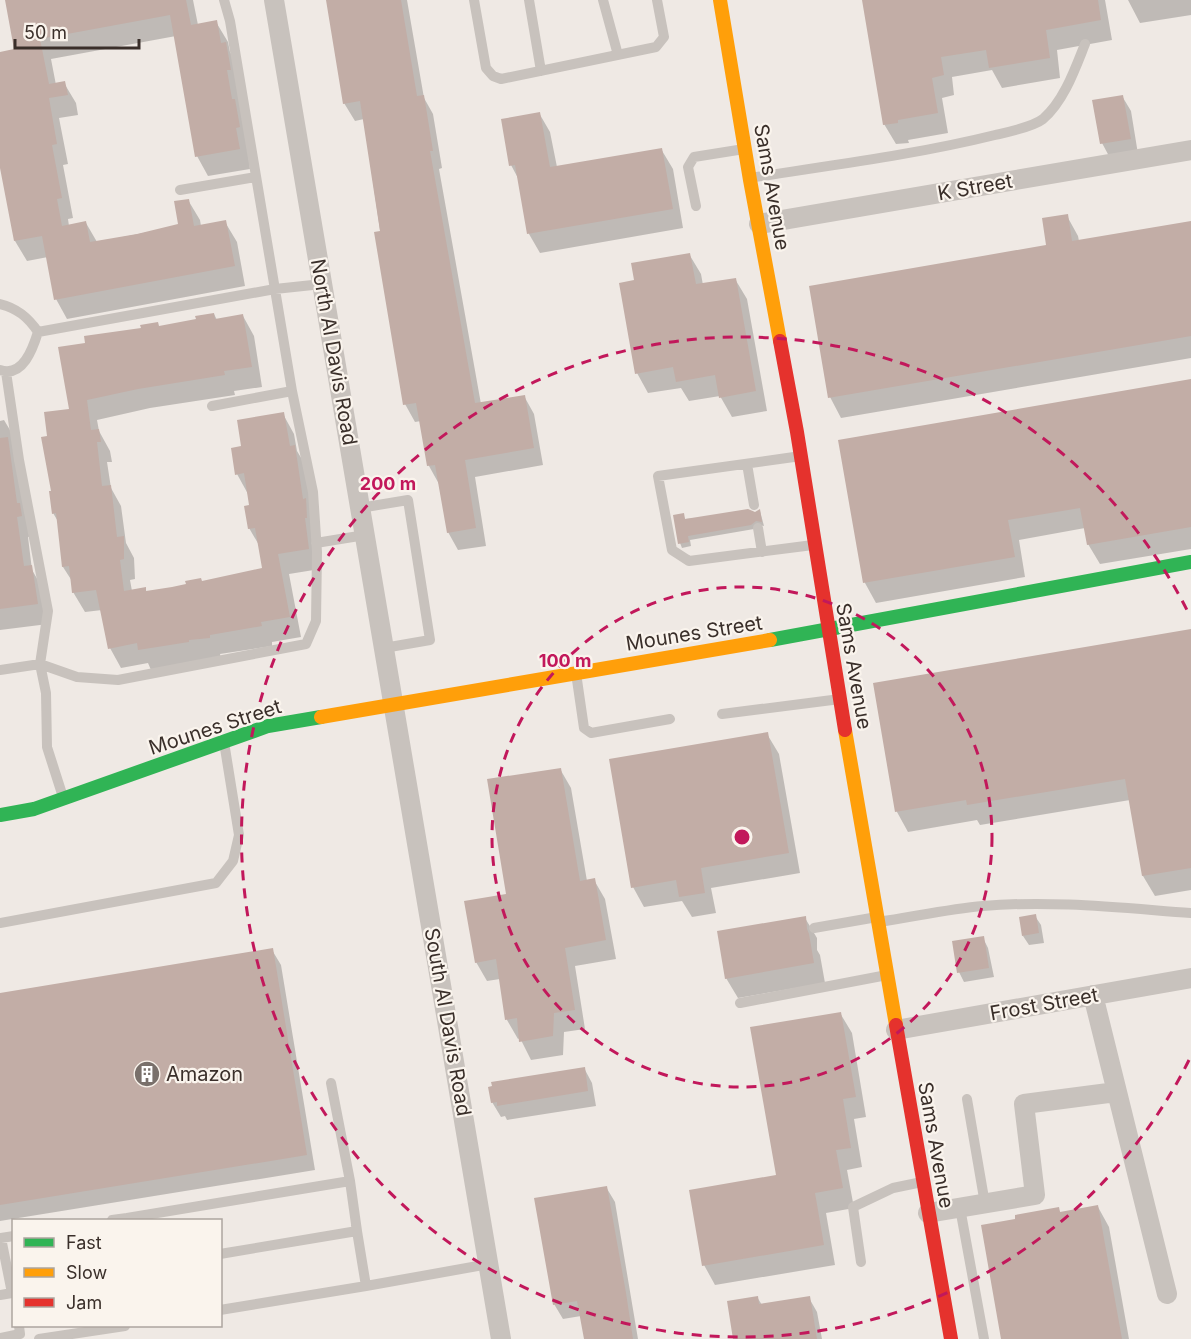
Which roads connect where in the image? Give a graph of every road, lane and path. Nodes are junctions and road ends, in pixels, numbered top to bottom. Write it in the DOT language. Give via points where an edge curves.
graph roads {
  1 [pos="224,0"];
  2 [pos="274,0"];
  3 [pos="474,0"];
  4 [pos="529,0"];
  5 [pos="603,0"];
  6 [pos="657,0"];
  7 [pos="720,0"];
  8 [pos="1085,44"];
  9 [pos="618,55"];
  10 [pos="541,70"];
  11 [pos="745,149"];
  12 [pos="1191,150"];
  13 [pos="256,177"];
  14 [pos="750,178"];
  15 [pos="180,190"];
  16 [pos="696,207"];
  17 [pos="759,224"];
  18 [pos="322,284"];
  19 [pos="275,290"];
  20 [pos="0,304"];
  21 [pos="38,332"];
  22 [pos="3,371"];
  23 [pos="292,391"];
  24 [pos="212,406"];
  25 [pos="801,456"];
  26 [pos="747,464"];
  27 [pos="754,505"];
  28 [pos="360,508"];
  29 [pos="758,528"];
  30 [pos="365,535"];
  31 [pos="316,543"];
  32 [pos="815,544"];
  33 [pos="762,552"];
  34 [pos="1191,562"];
  35 [pos="828,630"];
  36 [pos="384,648"];
  37 [pos="40,663"];
  38 [pos="0,670"];
  39 [pos="576,673"];
  40 [pos="840,699"];
  41 [pos="394,705"];
  42 [pos="722,714"];
  43 [pos="670,719"];
  44 [pos="224,742"];
  45 [pos="64,799"];
  46 [pos="0,815"];
  47 [pos="1191,913"];
  48 [pos="878,919"];
  49 [pos="0,923"];
  50 [pos="814,928"];
  51 [pos="887,975"];
  52 [pos="1191,978"];
  53 [pos="1093,995"];
  54 [pos="740,1003"];
  55 [pos="896,1030"];
  56 [pos="331,1083"];
  57 [pos="1116,1092"];
  58 [pos="967,1099"];
  59 [pos="350,1181"];
  60 [pos="923,1182"];
  61 [pos="985,1204"];
  62 [pos="960,1208"];
  63 [pos="928,1213"];
  64 [pos="127,1219"];
  65 [pos="356,1225"];
  66 [pos="1,1238"];
  67 [pos="222,1254"];
  68 [pos="861,1262"];
  69 [pos="489,1264"];
  70 [pos="366,1286"];
  71 [pos="12,1292"];
  72 [pos="1167,1293"];
  73 [pos="222,1310"];
  74 [pos="118,1327"];
  75 [pos="20,1330"];
  76 [pos="0,1338"];
  77 [pos="38,1339"];
  78 [pos="501,1339"];
  79 [pos="951,1339"];
  80 [pos="984,1339"];
  1 -- 13 [label="lane"];
  2 -- 18 [label="street, North Al Davis Road"];
  3 -- 10 [label="lane" via="486,68 493,76 501,79"];
  4 -- 10 [label="lane"];
  5 -- 9 [label="lane"];
  6 -- 9 [label="lane" via="664,37 656,47"];
  7 -- 11 [label="street, Sams Avenue"];
  8 -- 14 [label="lane" via="1065,89 1041,121 950,146"];
  9 -- 10 [label="lane"];
  11 -- 14 [label="street, Sams Avenue"];
  11 -- 16 [label="lane" via="694,157 688,167"];
  12 -- 17 [label="street, K Street"];
  13 -- 15 [label="lane"];
  13 -- 19 [label="lane"];
  14 -- 17 [label="street, Sams Avenue"];
  17 -- 25 [label="street, Sams Avenue"];
  18 -- 19 [label="lane"];
  18 -- 28 [label="street, North Al Davis Road"];
  19 -- 21 [label="lane"];
  19 -- 23 [label="lane"];
  20 -- 21 [label="lane" via="12,306"];
  21 -- 22 [label="lane" via="31,354 20,367"];
  22 -- 37 [label="lane" via="48,612"];
  23 -- 24 [label="lane"];
  23 -- 31 [label="lane" via="313,492"];
  25 -- 26 [label="lane"];
  25 -- 32 [label="street, Sams Avenue"];
  26 -- 27 [label="lane"];
  26 -- 33 [label="lane" via="658,476 672,550 689,561"];
  28 -- 30 [label="street, North Al Davis Road"];
  28 -- 36 [label="lane" via="408,500 430,640"];
  29 -- 33 [label="lane"];
  30 -- 31 [label="lane"];
  30 -- 36 [label="street, North Al Davis Road"];
  31 -- 37 [label="lane" via="315,621 306,644 118,680 77,677"];
  32 -- 33 [label="lane"];
  32 -- 35 [label="street, Sams Avenue"];
  34 -- 35 [label="street, Mounes Street"];
  35 -- 39 [label="street, Mounes Street"];
  35 -- 40 [label="street, Sams Avenue"];
  36 -- 41 [label="street, North Al Davis Road"];
  37 -- 38 [label="lane"];
  37 -- 45 [label="lane" via="46,693 47,747"];
  39 -- 41 [label="street, Mounes Street"];
  39 -- 43 [label="lane" via="584,728 591,733"];
  40 -- 42 [label="lane"];
  40 -- 48 [label="street, Sams Avenue"];
  41 -- 44 [label="street, Mounes Street" via="268,726"];
  41 -- 69 [label="street, South Al Davis Road"];
  44 -- 45 [label="street, Mounes Street"];
  44 -- 49 [label="lane" via="239,835 233,861 216,883"];
  45 -- 46 [label="street, Mounes Street"];
  47 -- 48 [label="lane" via="1044,904 983,906"];
  48 -- 50 [label="lane"];
  48 -- 51 [label="street, Sams Avenue"];
  51 -- 54 [label="lane"];
  51 -- 55 [label="street, Sams Avenue"];
  52 -- 53 [label="street, Frost Street"];
  53 -- 55 [label="street, Frost Street"];
  53 -- 57 [label="street"];
  55 -- 60 [label="street, Sams Avenue"];
  56 -- 59 [label="lane"];
  57 -- 61 [label="street" via="1023,1104 1035,1195"];
  57 -- 72 [label="street"];
  58 -- 61 [label="lane"];
  59 -- 64 [label="lane"];
  59 -- 65 [label="lane"];
  60 -- 63 [label="street, Sams Avenue"];
  60 -- 68 [label="lane" via="893,1188 853,1207"];
  61 -- 62 [label="street"];
  62 -- 63 [label="street"];
  62 -- 80 [label="lane"];
  63 -- 79 [label="street, Sams Avenue"];
  65 -- 67 [label="lane" via="357,1231"];
  65 -- 70 [label="lane"];
  66 -- 71 [label="lane"];
  69 -- 70 [label="lane"];
  69 -- 78 [label="street, South Al Davis Road"];
  70 -- 73 [label="lane"];
  74 -- 77 [label="lane"];
  75 -- 76 [label="lane"];
  75 -- 77 [label="lane"];
}
